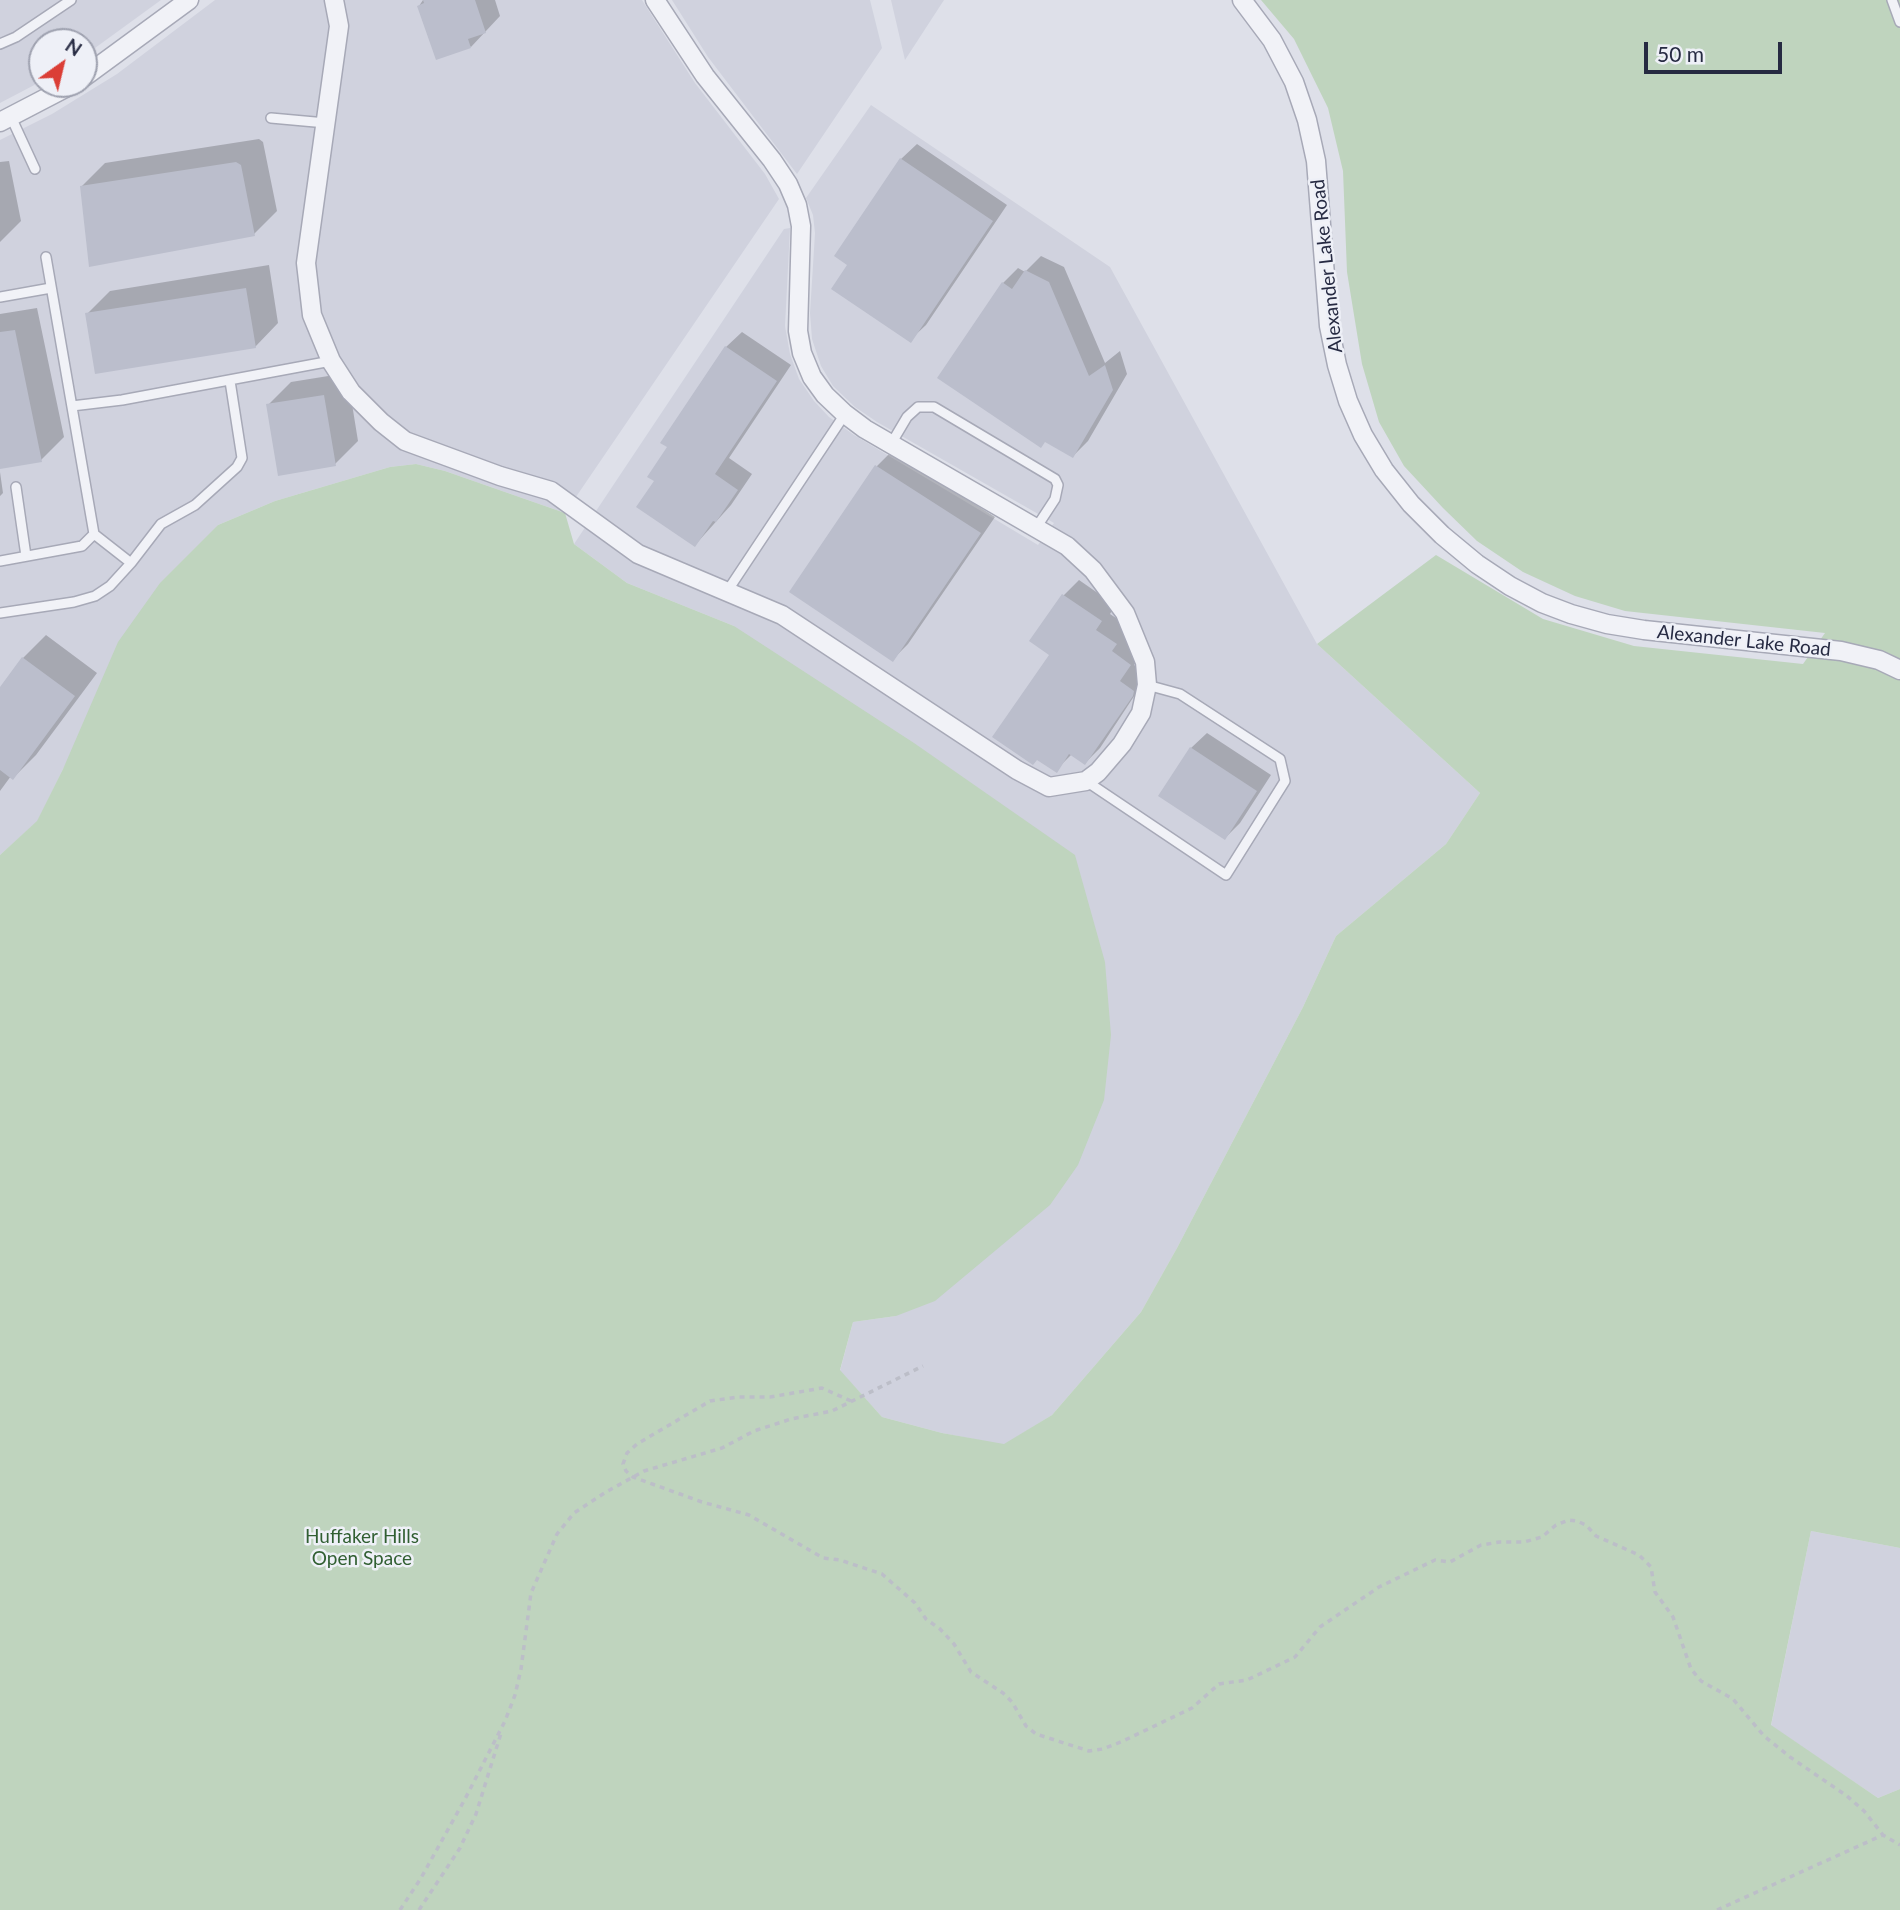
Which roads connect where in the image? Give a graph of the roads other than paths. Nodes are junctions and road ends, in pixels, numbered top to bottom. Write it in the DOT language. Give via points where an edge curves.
graph roads {
  1 [pos="71,0"];
  2 [pos="189,0"];
  3 [pos="334,0"];
  4 [pos="656,0"];
  5 [pos="1242,0"];
  6 [pos="1892,0"];
  7 [pos="1900,22"];
  8 [pos="0,44"];
  9 [pos="98,67"];
  10 [pos="46,98"];
  11 [pos="271,118"];
  12 [pos="5,119"];
  13 [pos="327,123"];
  14 [pos="35,169"];
  15 [pos="46,257"];
  16 [pos="51,288"];
  17 [pos="0,297"];
  18 [pos="331,361"];
  19 [pos="230,380"];
  20 [pos="72,406"];
  21 [pos="845,414"];
  22 [pos="891,444"];
  23 [pos="16,487"];
  24 [pos="1036,528"];
  25 [pos="94,534"];
  26 [pos="26,556"];
  27 [pos="0,561"];
  28 [pos="131,563"];
  29 [pos="726,593"];
  30 [pos="0,613"];
  31 [pos="1900,670"];
  32 [pos="1147,685"];
  33 [pos="1086,780"];
  1 -- 8 [label="lane"];
  2 -- 9 [label="street"];
  3 -- 13 [label="street" via="339,26"];
  4 -- 21 [label="street" via="705,76 788,184 801,226 798,331 802,353 818,386"];
  5 -- 31 [label="street, Alexander Lake Road" via="1272,40 1307,120 1316,161 1329,326 1348,401 1384,470 1419,512 1499,578 1571,614 1644,630 1841,651"];
  6 -- 7 [label="lane"];
  10 -- 12 [label="street"];
  11 -- 13 [label="lane"];
  12 -- 14 [label="lane"];
  13 -- 18 [label="street" via="306,263 312,315"];
  15 -- 16 [label="lane"];
  16 -- 17 [label="lane"];
  16 -- 20 [label="lane"];
  18 -- 19 [label="lane"];
  18 -- 29 [label="street" via="351,392 405,440 499,477 551,491 638,554"];
  19 -- 20 [label="lane"];
  19 -- 28 [label="lane" via="242,458 195,505 161,524"];
  20 -- 25 [label="lane"];
  21 -- 22 [label="street"];
  21 -- 29 [label="lane"];
  22 -- 24 [label="street"];
  22 -- 24 [label="lane" via="918,407 934,407 1055,479 1055,499"];
  23 -- 26 [label="lane"];
  24 -- 32 [label="street" via="1067,546 1093,570 1125,613 1145,662"];
  25 -- 26 [label="lane" via="82,545"];
  25 -- 28 [label="lane"];
  26 -- 27 [label="lane"];
  28 -- 30 [label="lane" via="95,596"];
  29 -- 33 [label="street" via="782,615 1049,788"];
  32 -- 33 [label="street" via="1141,713 1122,744"];
  32 -- 33 [label="lane" via="1180,694 1280,759 1285,781 1226,875"];
}
